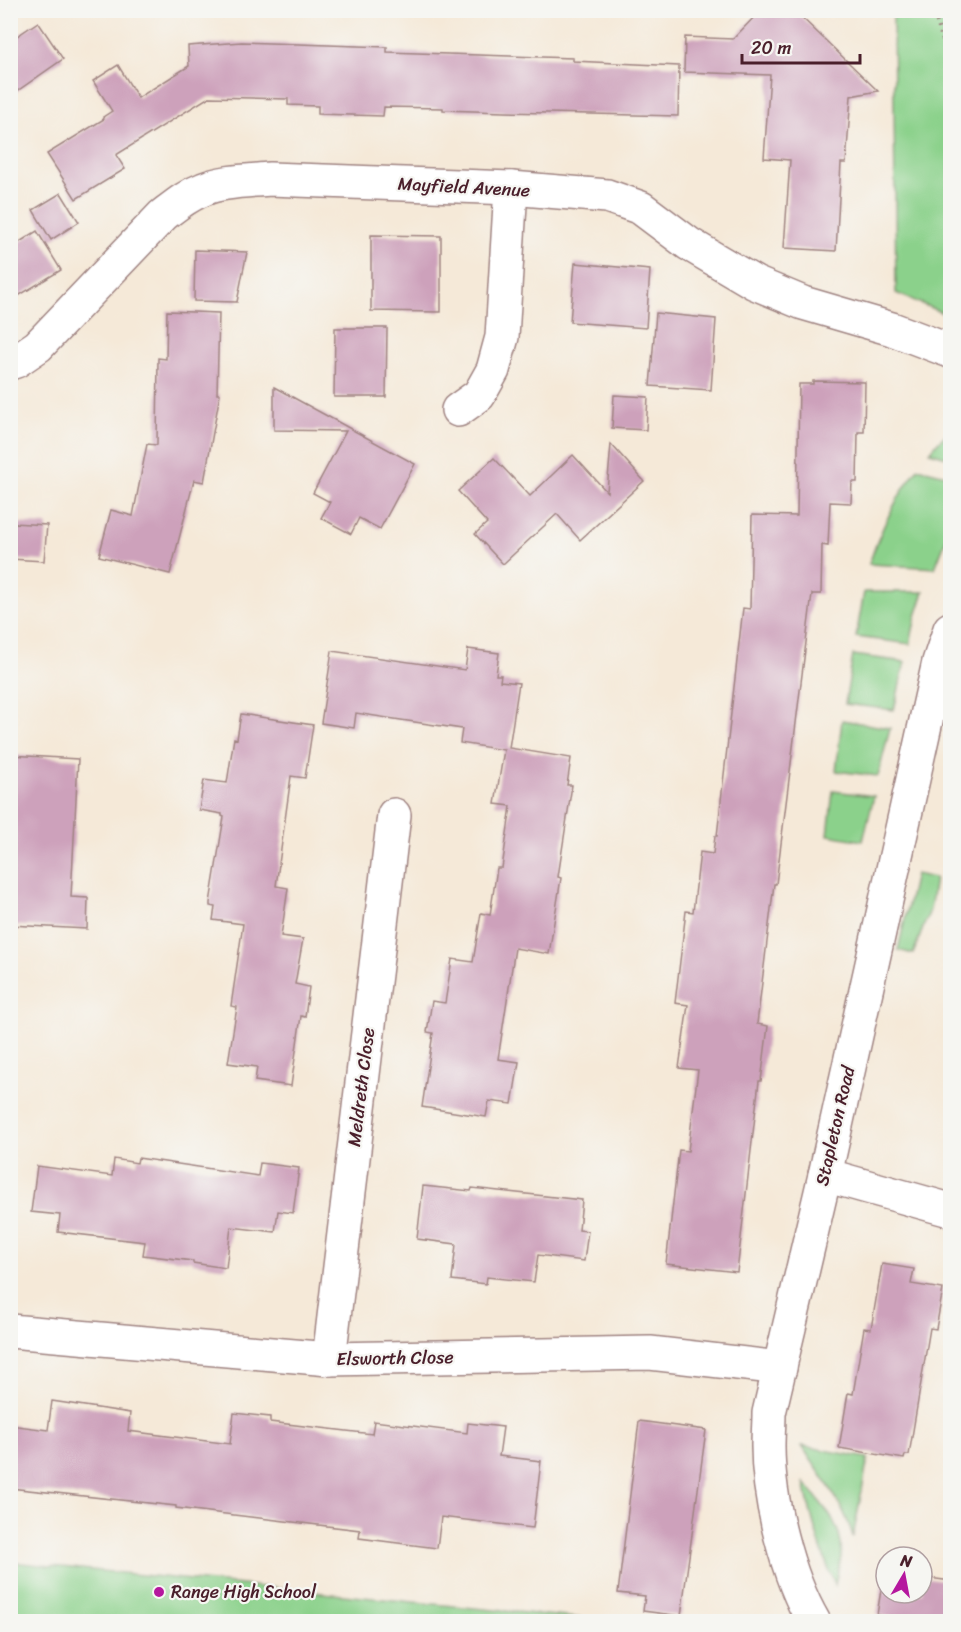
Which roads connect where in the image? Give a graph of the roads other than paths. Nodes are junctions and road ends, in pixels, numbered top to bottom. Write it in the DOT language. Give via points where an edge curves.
graph roads {
  1 [pos="511,188"];
  2 [pos="951,351"];
  3 [pos="10,363"];
  4 [pos="458,410"];
  5 [pos="951,629"];
  6 [pos="394,815"];
  7 [pos="825,1175"];
  8 [pos="951,1210"];
  9 [pos="10,1331"];
  10 [pos="329,1359"];
  11 [pos="780,1368"];
  12 [pos="814,1622"];
  1 -- 2 [label="street, Mayfield Avenue" via="607,196 641,208 689,244 755,283 802,303"];
  1 -- 3 [label="street, Mayfield Avenue" via="270,179 206,188 163,215 38,346"];
  1 -- 4 [label="street" via="502,337 493,370 479,395"];
  5 -- 7 [label="street, Stapleton Road" via="937,674"];
  6 -- 10 [label="street, Meldreth Close"];
  7 -- 8 [label="street"];
  7 -- 11 [label="street, Stapleton Road"];
  9 -- 10 [label="street, Elsworth Close"];
  10 -- 11 [label="street, Elsworth Close" via="650,1353"];
  11 -- 12 [label="street, Stapleton Road" via="769,1425 772,1497 784,1548"];
}
